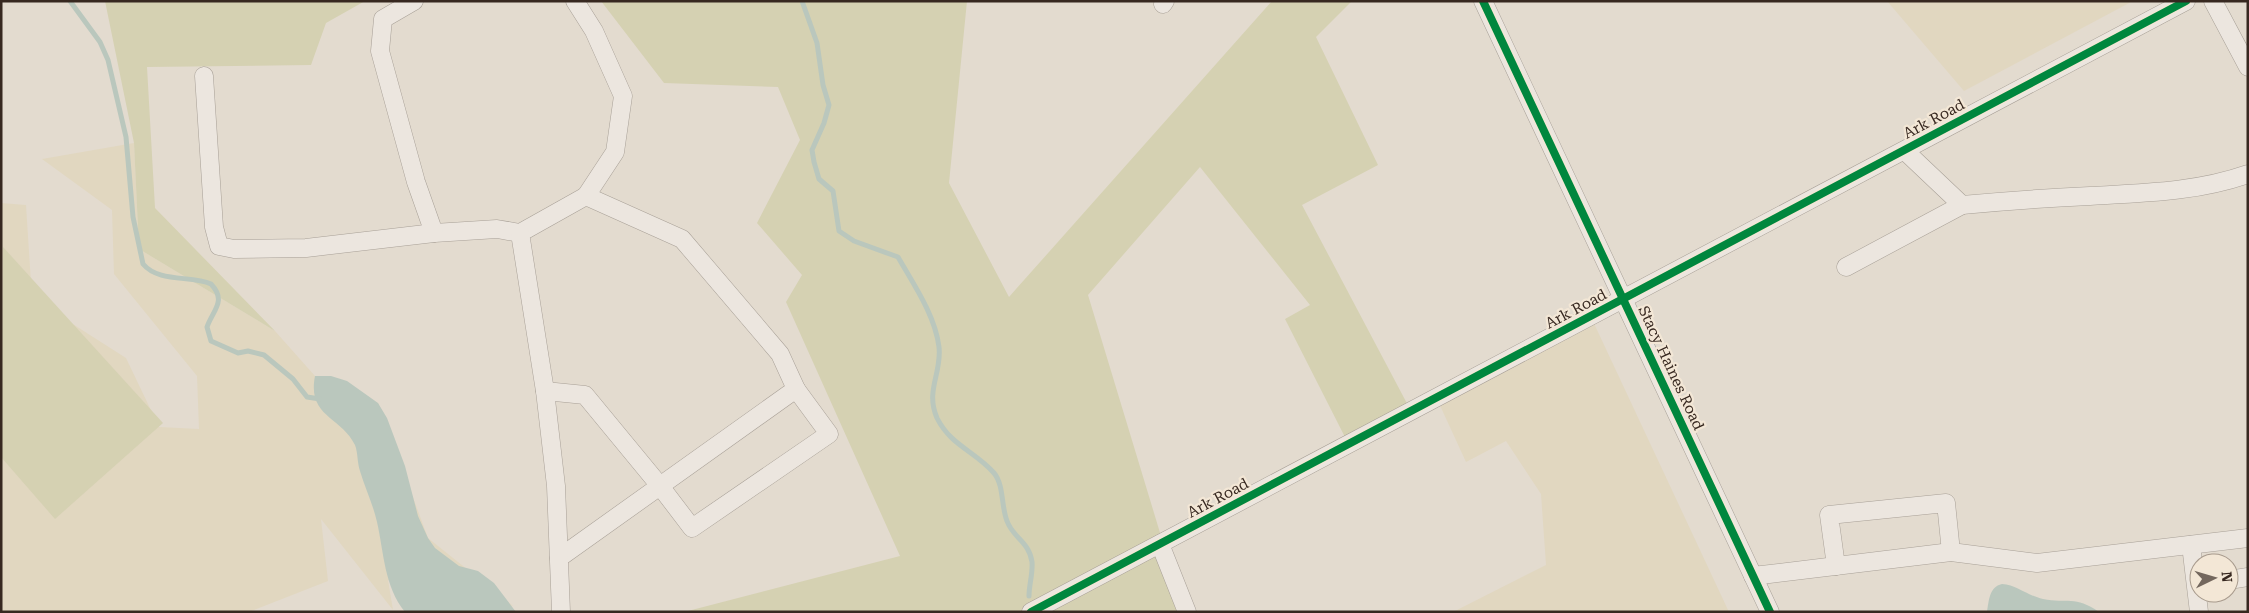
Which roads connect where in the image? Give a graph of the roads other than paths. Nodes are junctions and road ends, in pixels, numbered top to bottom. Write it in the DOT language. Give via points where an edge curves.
graph roads {
  1 [pos="414,1"];
  2 [pos="575,1"];
  3 [pos="1482,1"];
  4 [pos="2186,1"];
  5 [pos="2213,1"];
  6 [pos="2248,68"];
  7 [pos="204,76"];
  8 [pos="1904,150"];
  9 [pos="2248,174"];
  10 [pos="586,196"];
  11 [pos="1962,205"];
  12 [pos="434,233"];
  13 [pos="520,233"];
  14 [pos="1846,267"];
  15 [pos="1623,299"];
  16 [pos="796,389"];
  17 [pos="545,391"];
  18 [pos="660,486"];
  19 [pos="2248,538"];
  20 [pos="1160,544"];
  21 [pos="2191,545"];
  22 [pos="1951,552"];
  23 [pos="2192,553"];
  24 [pos="559,558"];
  25 [pos="1836,566"];
  26 [pos="1753,576"];
  27 [pos="561,612"];
  28 [pos="1031,612"];
  29 [pos="1187,612"];
  30 [pos="1770,612"];
  1 -- 12 [label="street" via="383,18 380,51 416,182"];
  2 -- 10 [label="street" via="594,31 623,96 615,152"];
  3 -- 15 [label="street, Stacy Haines Road"];
  4 -- 8 [label="street, Ark Road"];
  5 -- 6 [label="street"];
  7 -- 12 [label="street" via="214,227 219,246 234,249 306,248"];
  8 -- 11 [label="street"];
  8 -- 15 [label="street, Ark Road"];
  9 -- 11 [label="street" via="2225,182 2166,192"];
  10 -- 13 [label="street"];
  10 -- 16 [label="street" via="682,238 780,354"];
  11 -- 14 [label="street"];
  12 -- 13 [label="street" via="497,229"];
  13 -- 17 [label="street"];
  15 -- 20 [label="street, Ark Road"];
  15 -- 26 [label="street, Stacy Haines Road"];
  16 -- 18 [label="street"];
  16 -- 18 [label="street" via="829,434 692,528"];
  17 -- 18 [label="street" via="585,395"];
  17 -- 24 [label="street" via="556,486"];
  18 -- 24 [label="street"];
  19 -- 21 [label="street"];
  20 -- 28 [label="street, Ark Road"];
  20 -- 29 [label="street"];
  21 -- 22 [label="street" via="2037,563"];
  21 -- 23 [label="street"];
  22 -- 25 [label="street"];
  22 -- 25 [label="street" via="1946,503 1829,515"];
  24 -- 27 [label="street"];
  25 -- 26 [label="street"];
  26 -- 30 [label="street, Stacy Haines Road"];
}
